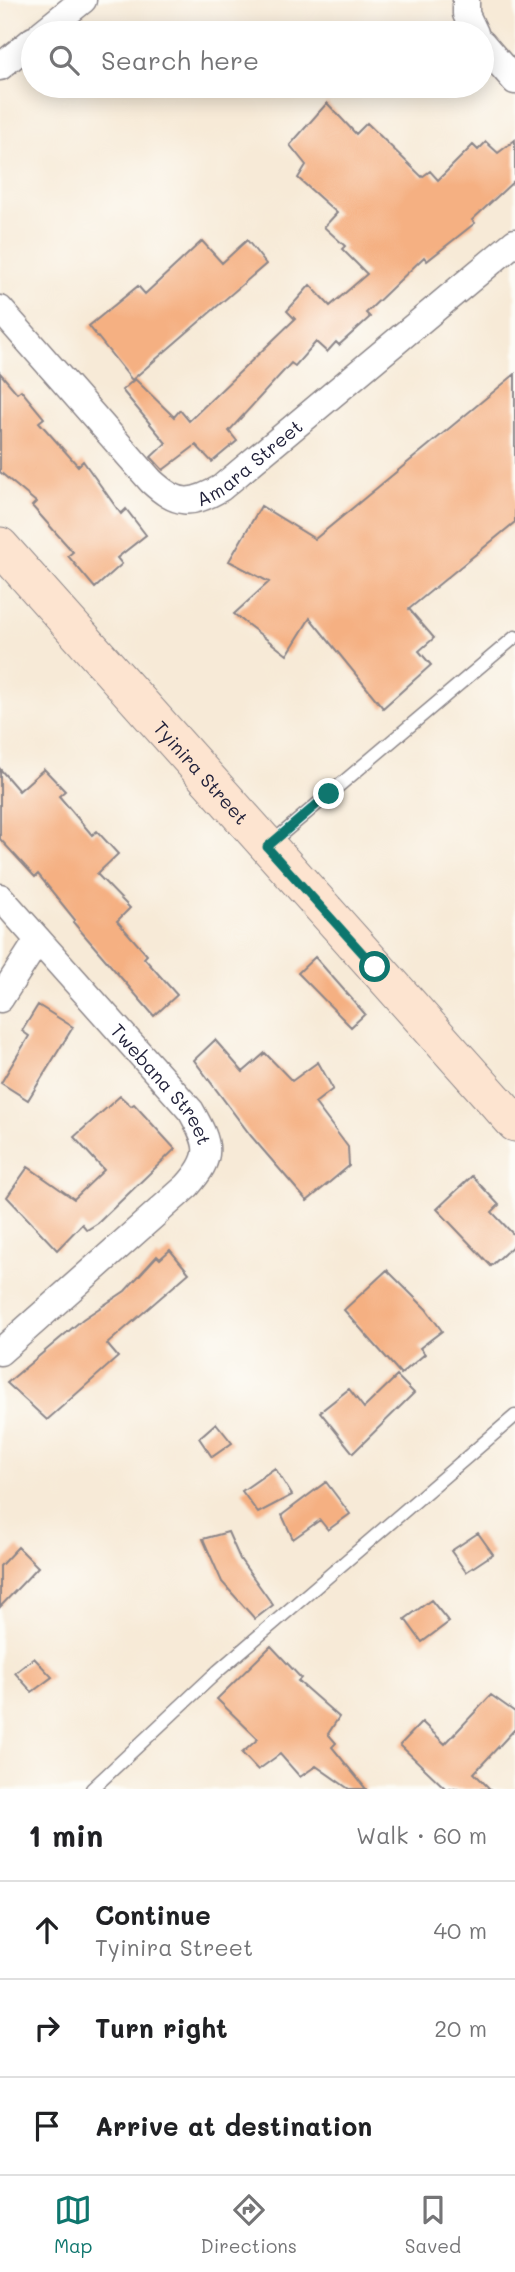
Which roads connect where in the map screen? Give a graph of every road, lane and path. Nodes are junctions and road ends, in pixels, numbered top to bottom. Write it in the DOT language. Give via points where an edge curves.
graph roads {
  1 [pos="83,0"];
  2 [pos="466,0"];
  3 [pos="57,21"];
  4 [pos="469,21"];
  5 [pos="21,50"];
  6 [pos="494,57"];
  7 [pos="0,67"];
  8 [pos="515,81"];
  9 [pos="515,242"];
  10 [pos="0,309"];
  11 [pos="0,547"];
  12 [pos="515,637"];
  13 [pos="267,847"];
  14 [pos="0,897"];
  15 [pos="38,940"];
  16 [pos="0,999"];
  17 [pos="515,1123"];
  18 [pos="0,1352"];
  19 [pos="515,1416"];
  20 [pos="92,1789"];
  1 -- 3 [label="street"];
  2 -- 4 [label="street"];
  5 -- 7 [label="street"];
  6 -- 8 [label="street"];
  9 -- 10 [label="street, Amara Street" via="221,488 192,500 168,496 151,481"];
  11 -- 13 [label="street, Tyinira Street"];
  12 -- 13 [label="lane"];
  13 -- 17 [label="street, Tyinira Street"];
  14 -- 15 [label="street, Twebana Street"];
  15 -- 16 [label="street"];
  15 -- 18 [label="street, Twebana Street" via="191,1111 204,1133 208,1153 204,1168 187,1186"];
  19 -- 20 [label="lane" via="218,1671"];
}
